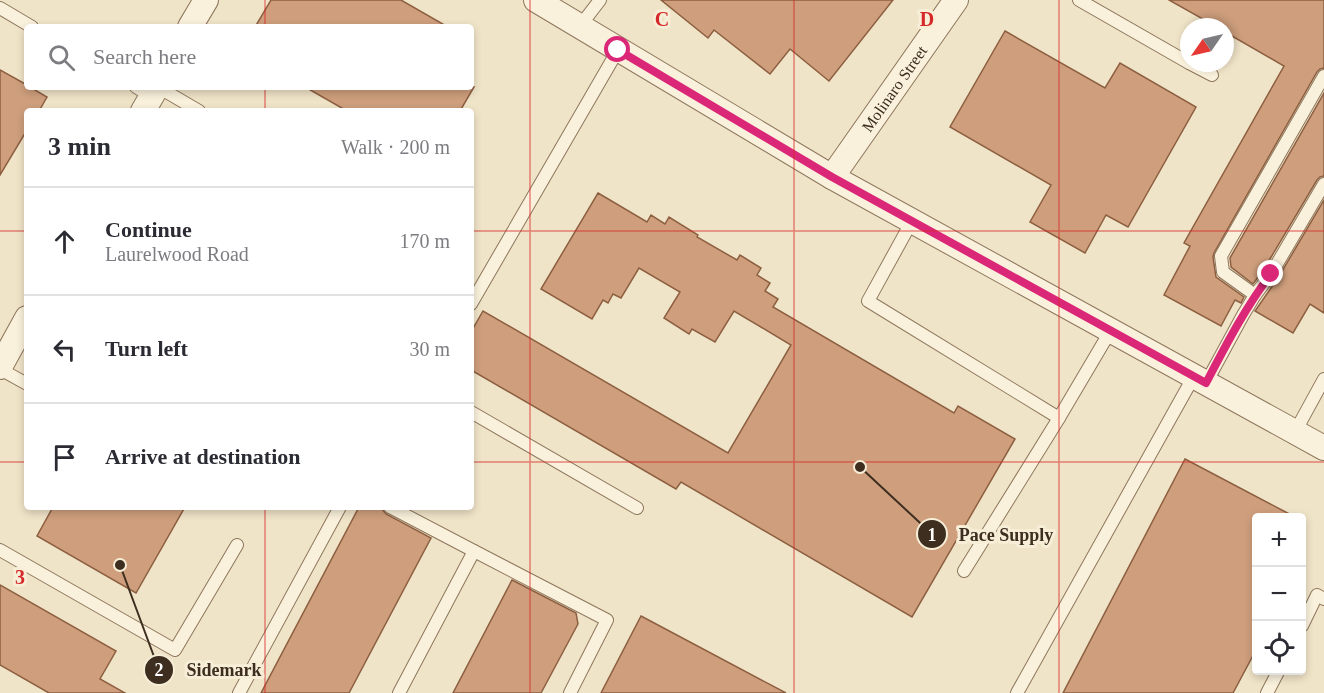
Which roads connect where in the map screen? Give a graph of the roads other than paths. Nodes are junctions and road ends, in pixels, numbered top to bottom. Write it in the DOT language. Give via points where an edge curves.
graph roads {
  1 [pos="206,0"];
  2 [pos="536,0"];
  3 [pos="600,0"];
  4 [pos="956,0"];
  5 [pos="1079,0"];
  6 [pos="0,8"];
  7 [pos="27,24"];
  8 [pos="192,24"];
  9 [pos="580,26"];
  10 [pos="618,50"];
  11 [pos="1180,58"];
  12 [pos="1206,72"];
  13 [pos="1212,75"];
  14 [pos="1324,76"];
  15 [pos="149,94"];
  16 [pos="190,108"];
  17 [pos="832,177"];
  18 [pos="1324,184"];
  19 [pos="912,221"];
  20 [pos="1255,295"];
  21 [pos="474,299"];
  22 [pos="24,324"];
  23 [pos="1111,330"];
  24 [pos="0,368"];
  25 [pos="1200,380"];
  26 [pos="1324,380"];
  27 [pos="24,382"];
  28 [pos="474,414"];
  29 [pos="1059,418"];
  30 [pos="1295,432"];
  31 [pos="1324,448"];
  32 [pos="637,508"];
  33 [pos="338,510"];
  34 [pos="396,510"];
  35 [pos="237,545"];
  36 [pos="0,550"];
  37 [pos="474,551"];
  38 [pos="964,571"];
  39 [pos="1324,599"];
  40 [pos="1304,621"];
  41 [pos="1276,675"];
  42 [pos="239,693"];
  43 [pos="399,693"];
  44 [pos="570,693"];
  45 [pos="1017,693"];
  46 [pos="1267,693"];
  1 -- 8 [label="street"];
  2 -- 9 [label="street"];
  3 -- 9 [label="lane"];
  4 -- 17 [label="street, Molinaro Street"];
  5 -- 11 [label="lane"];
  6 -- 7 [label="lane"];
  9 -- 10 [label="street"];
  10 -- 17 [label="street"];
  10 -- 21 [label="lane"];
  12 -- 13 [label="lane"];
  14 -- 20 [label="lane" via="1221,256 1223,272"];
  15 -- 16 [label="lane"];
  17 -- 19 [label="street"];
  18 -- 20 [label="lane"];
  19 -- 23 [label="street"];
  19 -- 29 [label="lane" via="868,301"];
  20 -- 25 [label="lane"];
  22 -- 24 [label="street"];
  23 -- 25 [label="street"];
  23 -- 29 [label="lane"];
  24 -- 27 [label="lane"];
  25 -- 30 [label="street"];
  25 -- 45 [label="lane"];
  26 -- 30 [label="lane"];
  28 -- 32 [label="lane"];
  29 -- 38 [label="lane"];
  30 -- 31 [label="street"];
  33 -- 42 [label="lane"];
  34 -- 37 [label="lane"];
  35 -- 36 [label="lane" via="175,650"];
  37 -- 43 [label="lane"];
  37 -- 44 [label="lane" via="607,620"];
  39 -- 40 [label="lane" via="1317,595"];
  41 -- 46 [label="lane"];
}
